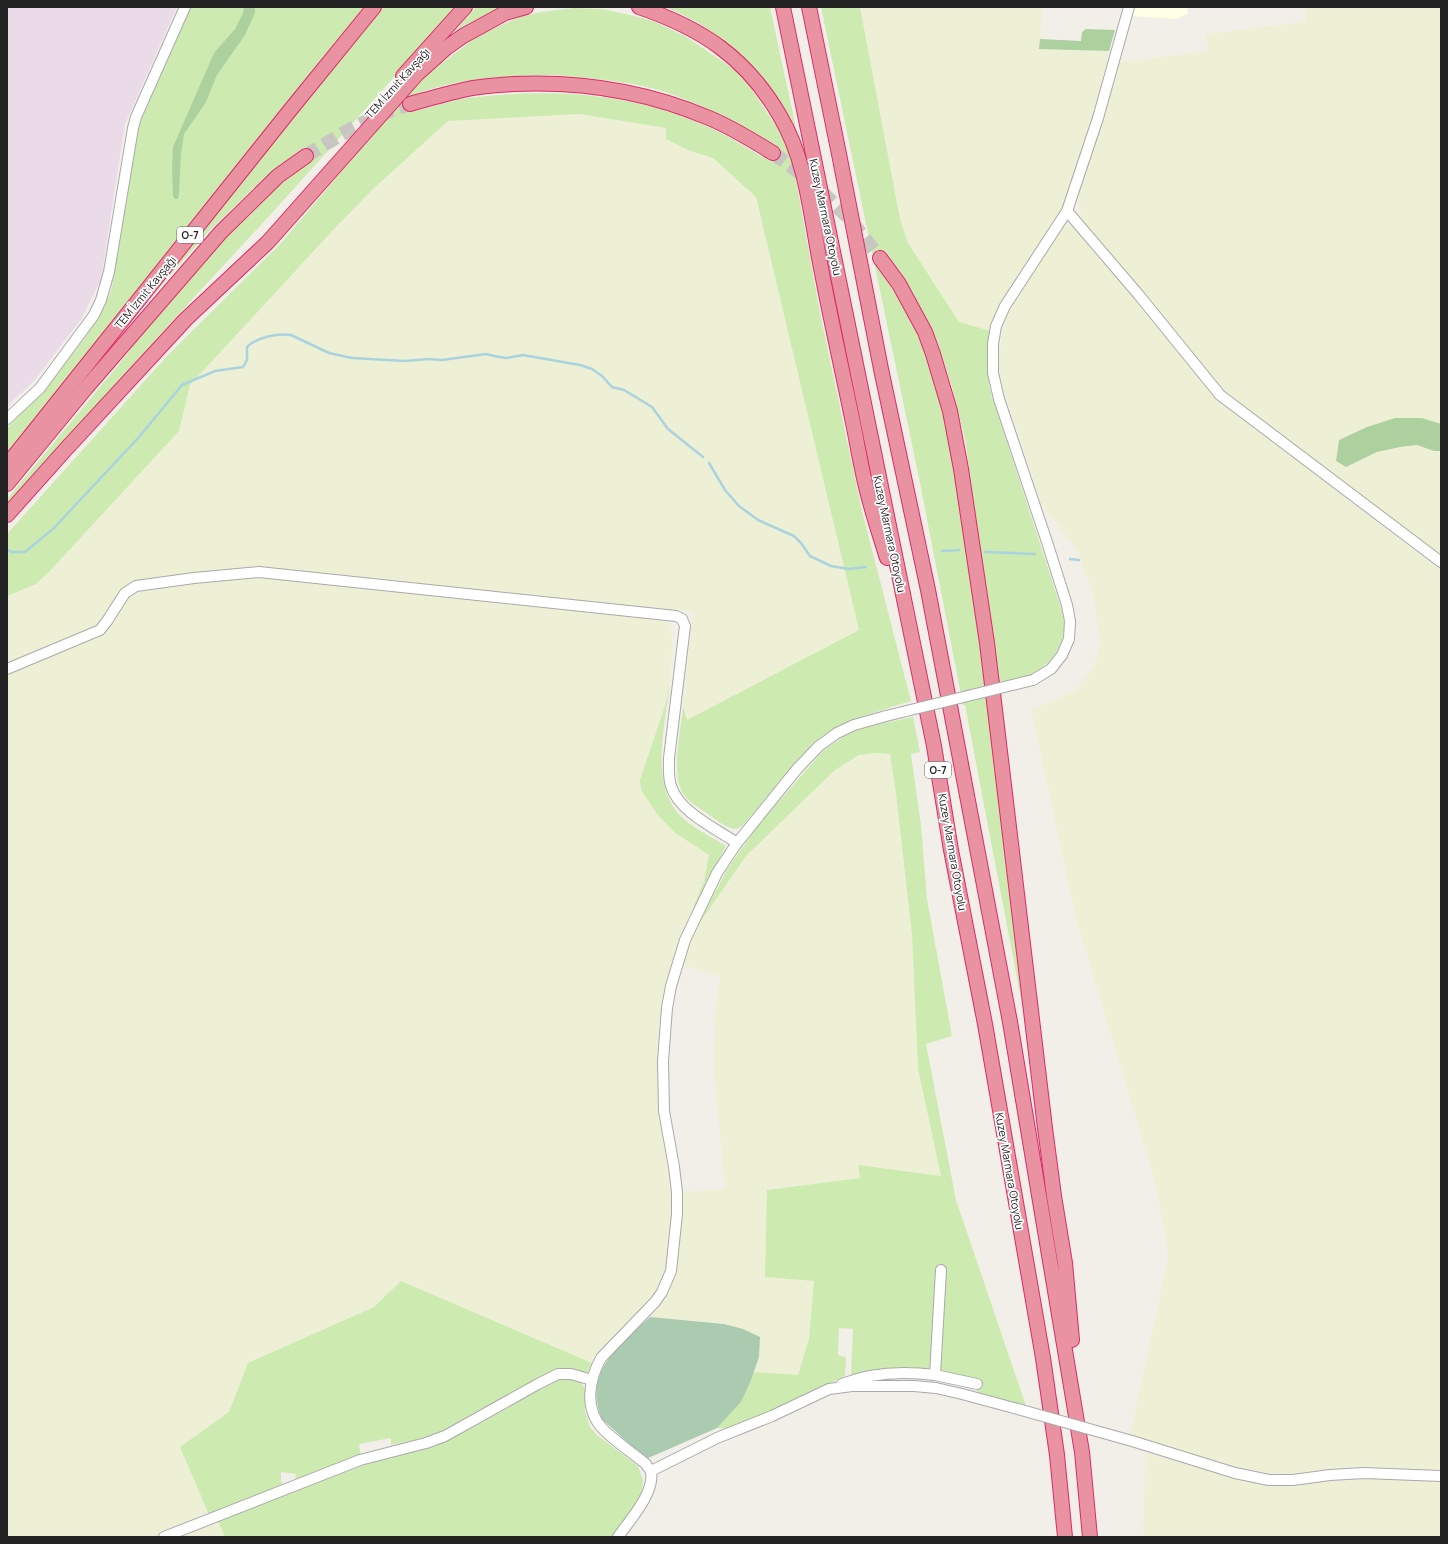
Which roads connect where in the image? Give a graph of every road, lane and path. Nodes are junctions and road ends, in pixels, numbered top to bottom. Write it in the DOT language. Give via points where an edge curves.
graph roads {
  1 [pos="184,7"];
  2 [pos="374,7"];
  3 [pos="465,7"];
  4 [pos="526,7"];
  5 [pos="639,7"];
  6 [pos="783,7"];
  7 [pos="809,7"];
  8 [pos="1129,7"];
  9 [pos="410,104"];
  10 [pos="773,153"];
  11 [pos="306,156"];
  12 [pos="1067,211"];
  13 [pos="880,258"];
  14 [pos="186,319"];
  15 [pos="7,419"];
  16 [pos="7,465"];
  17 [pos="7,484"];
  18 [pos="7,515"];
  19 [pos="1441,562"];
  20 [pos="909,628"];
  21 [pos="7,669"];
  22 [pos="736,843"];
  23 [pos="941,1270"];
  24 [pos="935,1375"];
  25 [pos="592,1380"];
  26 [pos="977,1384"];
  27 [pos="829,1389"];
  28 [pos="1082,1452"];
  29 [pos="651,1471"];
  30 [pos="1441,1476"];
  31 [pos="164,1537"];
  32 [pos="618,1537"];
  33 [pos="1065,1537"];
  34 [pos="1090,1537"];
  1 -- 15 [label="street" via="132,128 109,272 101,300 94,315 40,388"];
  2 -- 16 [label="highway, TEM İzmit Kavşağı / O-7"];
  3 -- 14 [label="highway, TEM İzmit Kavşağı"];
  4 -- 14 [label="highway" via="505,13 463,36 417,74 268,242"];
  5 -- 20 [label="highway" via="692,28 730,56 755,80 788,130 805,184 869,502"];
  6 -- 20 [label="highway, Kuzey Marmara Otoyolu / O-7"];
  7 -- 28 [label="highway, O-7" via="928,590 1010,1022"];
  8 -- 12 [label="street" via="1098,118"];
  9 -- 10 [label="highway" via="464,90 494,86 591,86 683,108 710,118"];
  11 -- 17 [label="highway" via="278,176 221,232"];
  12 -- 19 [label="street" via="1220,395"];
  12 -- 22 [label="street, bridge" via="1004,306 996,326 993,344 993,373 999,399 1067,605 1070,621 1069,639 1062,655 1051,669 1033,680 886,716 837,733 819,746 797,769"];
  13 -- 28 [label="highway" via="914,310 933,354 950,411 961,469 987,642 1045,1128 1066,1263"];
  14 -- 18 [label="highway"];
  20 -- 33 [label="highway, Kuzey Marmara Otoyolu / O-7" via="934,746 1026,1258 1056,1447"];
  21 -- 22 [label="street" via="100,630 125,593 136,586 259,572 676,616 682,619 685,626 669,758 671,786 687,810"];
  22 -- 25 [label="street" via="717,874 685,940 667,1008 664,1035 664,1111 677,1199 671,1271 655,1302 601,1358"];
  23 -- 24 [label="street"];
  24 -- 26 [label="street"];
  24 -- 27 [label="street" via="891,1372 854,1379"];
  25 -- 29 [label="street" via="591,1402 602,1428"];
  25 -- 31 [label="street" via="571,1374 558,1374 445,1436 360,1460"];
  27 -- 29 [label="street" via="717,1438"];
  27 -- 30 [label="street, bridge" via="867,1386 936,1388 1132,1441 1236,1473 1269,1480 1364,1473"];
  28 -- 34 [label="highway, O-7"];
  29 -- 32 [label="street" via="650,1487"];
}
